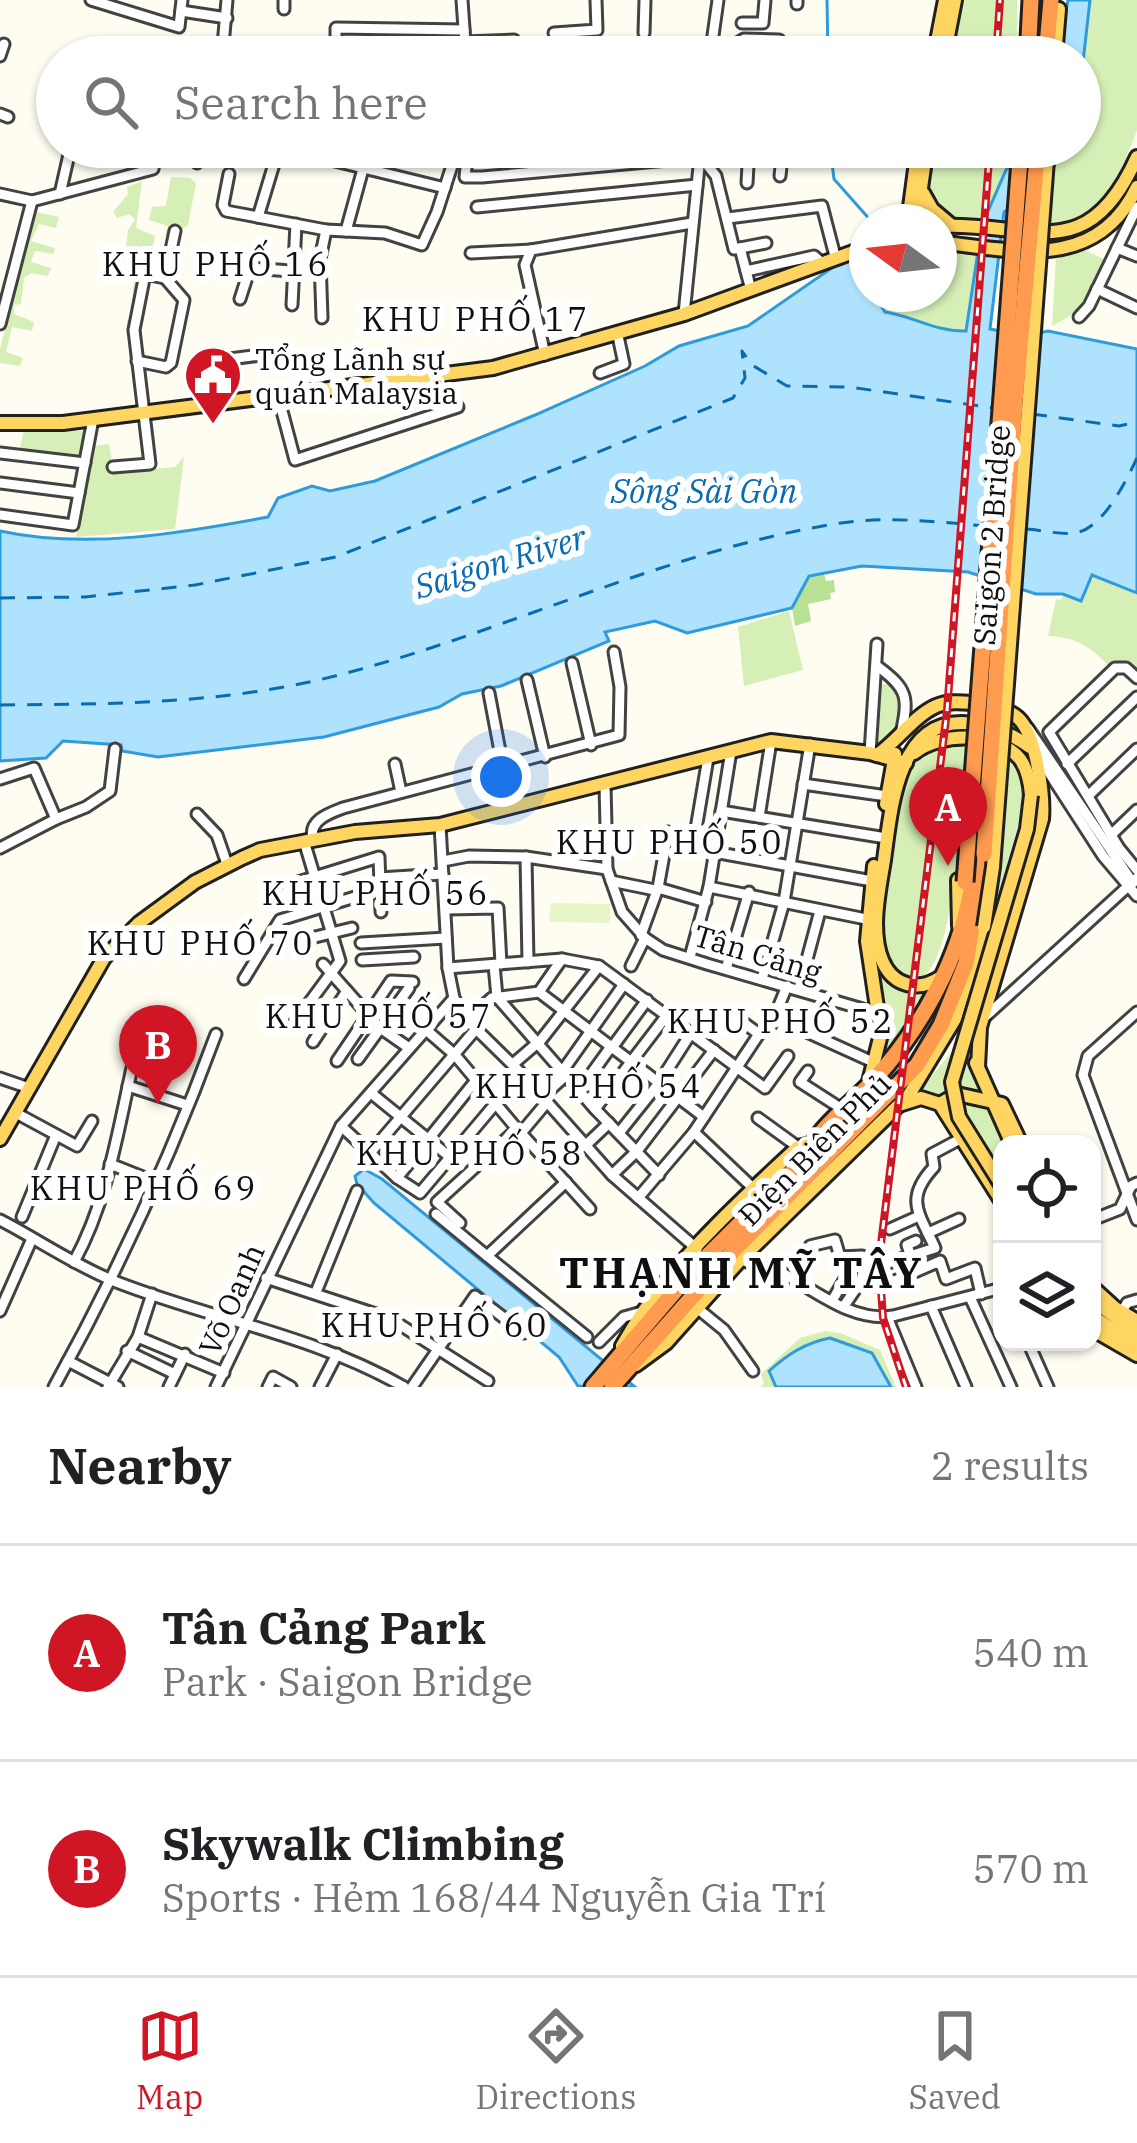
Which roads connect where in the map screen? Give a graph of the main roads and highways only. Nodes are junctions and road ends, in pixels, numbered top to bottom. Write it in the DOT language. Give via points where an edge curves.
graph roads {
  1 [pos="945,0"];
  2 [pos="955,0"];
  3 [pos="1044,3"];
  4 [pos="938,36"];
  5 [pos="948,36"];
  6 [pos="1030,36"];
  7 [pos="1048,36"];
  8 [pos="1137,157"];
  9 [pos="914,168"];
  10 [pos="923,168"];
  11 [pos="1019,168"];
  12 [pos="1036,168"];
  13 [pos="1046,168"];
  14 [pos="920,186"];
  15 [pos="909,197"];
  16 [pos="1136,197"];
  17 [pos="905,204"];
  18 [pos="910,204"];
  19 [pos="916,204"];
  20 [pos="928,204"];
  21 [pos="957,226"];
  22 [pos="957,244"];
  23 [pos="849,251"];
  24 [pos="0,423"];
  25 [pos="900,739"];
  26 [pos="1031,748"];
  27 [pos="873,754"];
  28 [pos="900,762"];
  29 [pos="965,881"];
  30 [pos="972,928"];
  31 [pos="878,966"];
  32 [pos="942,976"];
  33 [pos="962,988"];
  34 [pos="993,1004"];
  35 [pos="955,1018"];
  36 [pos="984,1019"];
  37 [pos="963,1036"];
  38 [pos="978,1067"];
  39 [pos="927,1070"];
  40 [pos="866,1089"];
  41 [pos="995,1102"];
  42 [pos="940,1105"];
  43 [pos="895,1110"];
  44 [pos="868,1117"];
  45 [pos="854,1132"];
  46 [pos="1014,1135"];
  47 [pos="0,1139"];
  48 [pos="805,1146"];
  49 [pos="853,1150"];
  50 [pos="993,1172"];
  51 [pos="993,1188"];
  52 [pos="732,1250"];
  53 [pos="1101,1295"];
  54 [pos="1101,1307"];
  55 [pos="1137,1321"];
  56 [pos="1101,1322"];
  57 [pos="1137,1333"];
  58 [pos="1101,1334"];
  59 [pos="1137,1345"];
  60 [pos="1137,1354"];
  61 [pos="619,1367"];
  62 [pos="593,1387"];
  63 [pos="612,1387"];
  1 -- 4 [label="main road"];
  2 -- 5 [label="main road"];
  3 -- 6 [label="highway"];
  3 -- 7 [label="highway"];
  8 -- 21 [label="main road" via="1117,192 1076,227 1052,235"];
  9 -- 15 [label="main road"];
  10 -- 14 [label="main road"];
  11 -- 29 [label="highway, bridge"];
  12 -- 30 [label="highway, Saigon 2 Bridge, bridge"];
  13 -- 30 [label="main road, Saigon 2 Bridge, bridge" via="993,867"];
  14 -- 19 [label="main road"];
  14 -- 20 [label="main road"];
  15 -- 17 [label="main road"];
  15 -- 18 [label="main road"];
  16 -- 22 [label="main road" via="1084,242 1046,252"];
  23 -- 24 [label="main road" via="618,336 436,379 39,426"];
  25 -- 26 [label="main road" via="940,704 984,704 1023,722"];
  25 -- 27 [label="main road"];
  25 -- 28 [label="main road, Điện Biên Phủ"];
  26 -- 28 [label="main road" via="994,728 944,724 923,734"];
  26 -- 34 [label="main road" via="1042,819"];
  27 -- 28 [label="main road"];
  27 -- 47 [label="main road" via="771,741 440,825 309,840 227,864 139,922 104,958"];
  28 -- 31 [label="main road, Điện Biên Phủ" via="880,880"];
  28 -- 31 [label="main road, Điện Biên Phủ" via="866,919"];
  28 -- 50 [label="main road, bridge" via="936,741 992,743 1022,762 1031,795 952,1090 958,1117"];
  29 -- 30 [label="main road, Điện Biên Phủ"];
  29 -- 30 [label="highway, Điện Biên Phủ"];
  30 -- 32 [label="highway, Điện Biên Phủ"];
  30 -- 33 [label="highway, Điện Biên Phủ"];
  31 -- 32 [label="main road" via="905,985"];
  31 -- 40 [label="main road, Điện Biên Phủ" via="879,1048"];
  32 -- 40 [label="highway, Điện Biên Phủ" via="913,1034"];
  33 -- 34 [label="main road"];
  33 -- 35 [label="highway"];
  33 -- 44 [label="highway, Điện Biên Phủ" via="927,1050"];
  34 -- 36 [label="main road"];
  35 -- 37 [label="main road"];
  35 -- 39 [label="main road, Điện Biên Phủ"];
  36 -- 37 [label="main road"];
  36 -- 38 [label="main road"];
  37 -- 38 [label="main road"];
  37 -- 39 [label="main road"];
  38 -- 41 [label="main road"];
  39 -- 43 [label="main road, Điện Biên Phủ"];
  40 -- 48 [label="highway, Điện Biên Phủ"];
  41 -- 42 [label="main road" via="957,1094"];
  41 -- 46 [label="main road" via="1007,1108"];
  42 -- 43 [label="main road" via="921,1098"];
  42 -- 51 [label="main road"];
  43 -- 44 [label="main road"];
  43 -- 49 [label="main road, Điện Biên Phủ"];
  44 -- 45 [label="highway, Điện Biên Phủ"];
  45 -- 49 [label="main road"];
  45 -- 52 [label="highway, Điện Biên Phủ"];
  48 -- 52 [label="highway, Điện Biên Phủ" via="806,1159"];
  48 -- 61 [label="main road, Điện Biên Phủ" via="754,1189 642,1312"];
  49 -- 52 [label="main road, Điện Biên Phủ"];
  52 -- 61 [label="highway, Điện Biên Phủ"];
  52 -- 61 [label="main road, Điện Biên Phủ" via="666,1343"];
  53 -- 55 [label="main road"];
  54 -- 57 [label="main road"];
  56 -- 59 [label="main road"];
  58 -- 60 [label="main road"];
  61 -- 62 [label="highway"];
  61 -- 63 [label="highway"];
}
